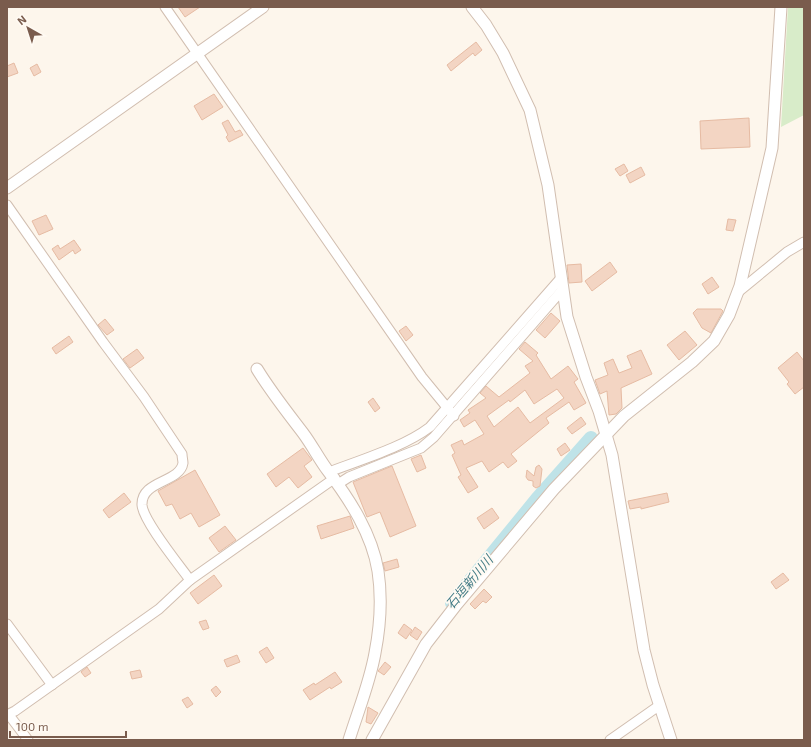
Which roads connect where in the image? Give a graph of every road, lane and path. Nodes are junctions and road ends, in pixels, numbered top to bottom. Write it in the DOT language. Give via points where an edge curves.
graph roads {
  1 [pos="164,7"];
  2 [pos="263,7"];
  3 [pos="472,7"];
  4 [pos="781,7"];
  5 [pos="198,54"];
  6 [pos="7,188"];
  7 [pos="7,205"];
  8 [pos="804,242"];
  9 [pos="562,284"];
  10 [pos="736,293"];
  11 [pos="257,369"];
  12 [pos="446,408"];
  13 [pos="454,416"];
  14 [pos="606,435"];
  15 [pos="334,478"];
  16 [pos="190,580"];
  17 [pos="7,624"];
  18 [pos="52,685"];
  19 [pos="660,705"];
  20 [pos="8,715"];
  21 [pos="28,740"];
  22 [pos="349,740"];
  23 [pos="372,740"];
  24 [pos="610,740"];
  25 [pos="671,740"];
  1 -- 5 [label="street"];
  2 -- 5 [label="street"];
  3 -- 9 [label="street" via="504,53 530,110 548,185"];
  4 -- 10 [label="street" via="772,148 740,286"];
  5 -- 6 [label="street"];
  5 -- 12 [label="street"];
  7 -- 16 [label="street" via="182,454 183,464 177,474 152,487 143,497 142,506 147,520"];
  8 -- 10 [label="street" via="787,252"];
  9 -- 12 [label="street"];
  9 -- 13 [label="street"];
  9 -- 14 [label="street" via="567,317"];
  10 -- 14 [label="street" via="729,315 714,340 692,362 624,416"];
  11 -- 15 [label="street"];
  12 -- 13 [label="street"];
  12 -- 15 [label="street" via="419,436"];
  13 -- 15 [label="street" via="421,448 349,477"];
  14 -- 19 [label="street" via="612,456 644,650"];
  14 -- 23 [label="street" via="554,489 426,644"];
  15 -- 16 [label="street"];
  15 -- 22 [label="street" via="353,508 373,549 380,595 376,651"];
  16 -- 18 [label="street" via="159,608"];
  17 -- 18 [label="street"];
  18 -- 20 [label="street"];
  19 -- 24 [label="street"];
  19 -- 25 [label="street"];
  20 -- 21 [label="street"];
}
